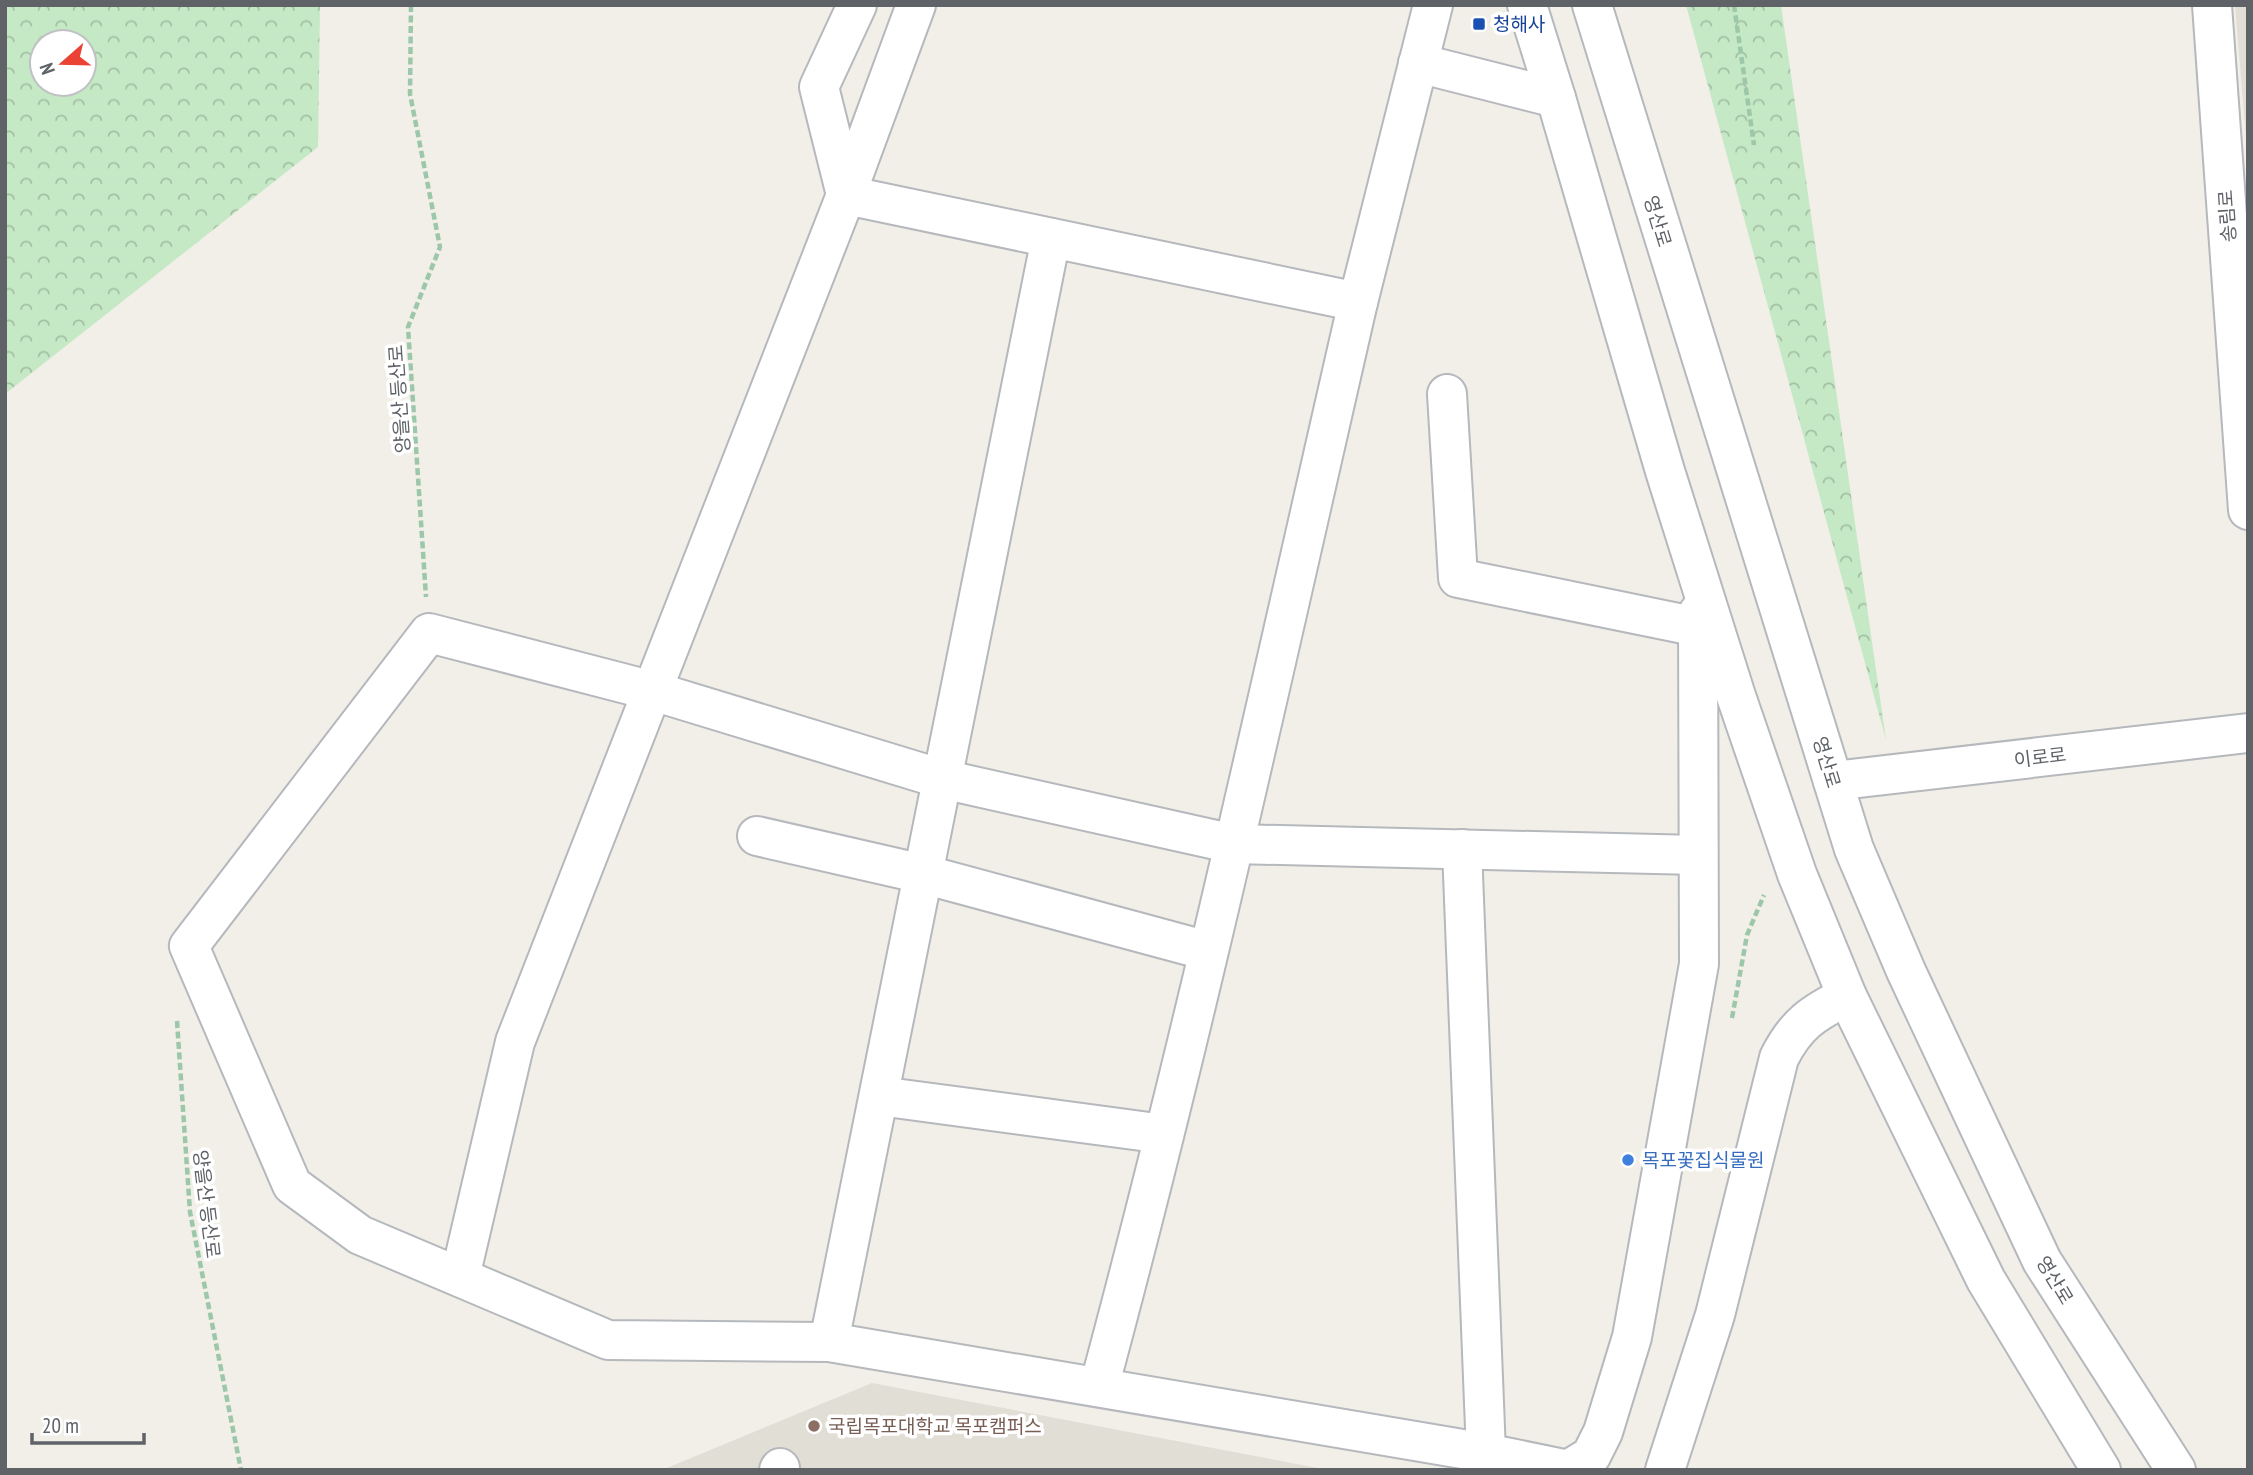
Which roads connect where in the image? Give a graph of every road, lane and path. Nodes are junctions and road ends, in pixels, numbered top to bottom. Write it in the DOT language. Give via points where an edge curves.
graph roads {
  1 [pos="411,5"];
  2 [pos="857,5"];
  3 [pos="916,5"];
  4 [pos="1433,5"];
  5 [pos="1527,5"];
  6 [pos="1592,5"];
  7 [pos="1734,5"];
  8 [pos="2212,5"];
  9 [pos="1418,63"];
  10 [pos="1556,98"];
  11 [pos="1754,145"];
  12 [pos="846,195"];
  13 [pos="1051,238"];
  14 [pos="1358,302"];
  15 [pos="1447,394"];
  16 [pos="1665,471"];
  17 [pos="2248,510"];
  18 [pos="1698,627"];
  19 [pos="429,633"];
  20 [pos="653,691"];
  21 [pos="2248,733"];
  22 [pos="942,779"];
  23 [pos="1833,781"];
  24 [pos="757,836"];
  25 [pos="1234,844"];
  26 [pos="1462,849"];
  27 [pos="1698,855"];
  28 [pos="923,874"];
  29 [pos="1208,951"];
  30 [pos="1847,996"];
  31 [pos="177,1018"];
  32 [pos="879,1096"];
  33 [pos="1164,1134"];
  34 [pos="460,1277"];
  35 [pos="829,1342"];
  36 [pos="1099,1387"];
  37 [pos="1486,1452"];
  38 [pos="241,1470"];
  39 [pos="1568,1470"];
  40 [pos="1665,1470"];
  41 [pos="2101,1470"];
  42 [pos="2176,1470"];
  1 -- 19 [label="path, 양을산 등산로" via="410,94 440,247 408,327"];
  2 -- 12 [label="street" via="819,87"];
  3 -- 12 [label="street"];
  4 -- 9 [label="street"];
  5 -- 10 [label="street"];
  6 -- 23 [label="street, 영산로"];
  7 -- 11 [label="path"];
  8 -- 17 [label="street, 송림로"];
  9 -- 10 [label="street"];
  9 -- 14 [label="street"];
  10 -- 16 [label="street"];
  12 -- 13 [label="street"];
  12 -- 20 [label="street"];
  13 -- 14 [label="street"];
  13 -- 22 [label="street"];
  14 -- 25 [label="street"];
  15 -- 18 [label="street" via="1458,578"];
  16 -- 18 [label="street" via="1698,602"];
  16 -- 30 [label="street" via="1797,874"];
  18 -- 27 [label="street"];
  19 -- 20 [label="street"];
  19 -- 34 [label="street" via="189,946 292,1185 360,1235"];
  20 -- 22 [label="street"];
  20 -- 34 [label="street" via="515,1042"];
  21 -- 23 [label="street, 이로로"];
  22 -- 25 [label="street"];
  22 -- 28 [label="street"];
  23 -- 42 [label="street, 영산로" via="1854,849 1906,971 2042,1261"];
  24 -- 28 [label="street"];
  25 -- 26 [label="street"];
  25 -- 29 [label="street"];
  26 -- 27 [label="street"];
  26 -- 37 [label="street"];
  27 -- 39 [label="street" via="1699,964 1632,1337 1603,1432 1591,1456"];
  28 -- 29 [label="street"];
  28 -- 32 [label="street"];
  29 -- 33 [label="street"];
  30 -- 40 [label="street" via="1804,1021 1779,1058 1715,1315"];
  30 -- 41 [label="street" via="1986,1280"];
  31 -- 38 [label="path, 양을산 등산로" via="190,1212"];
  32 -- 33 [label="street"];
  32 -- 35 [label="street"];
  33 -- 36 [label="street"];
  34 -- 35 [label="street" via="608,1340"];
  35 -- 36 [label="street"];
  36 -- 37 [label="street"];
  37 -- 39 [label="street"];
}
